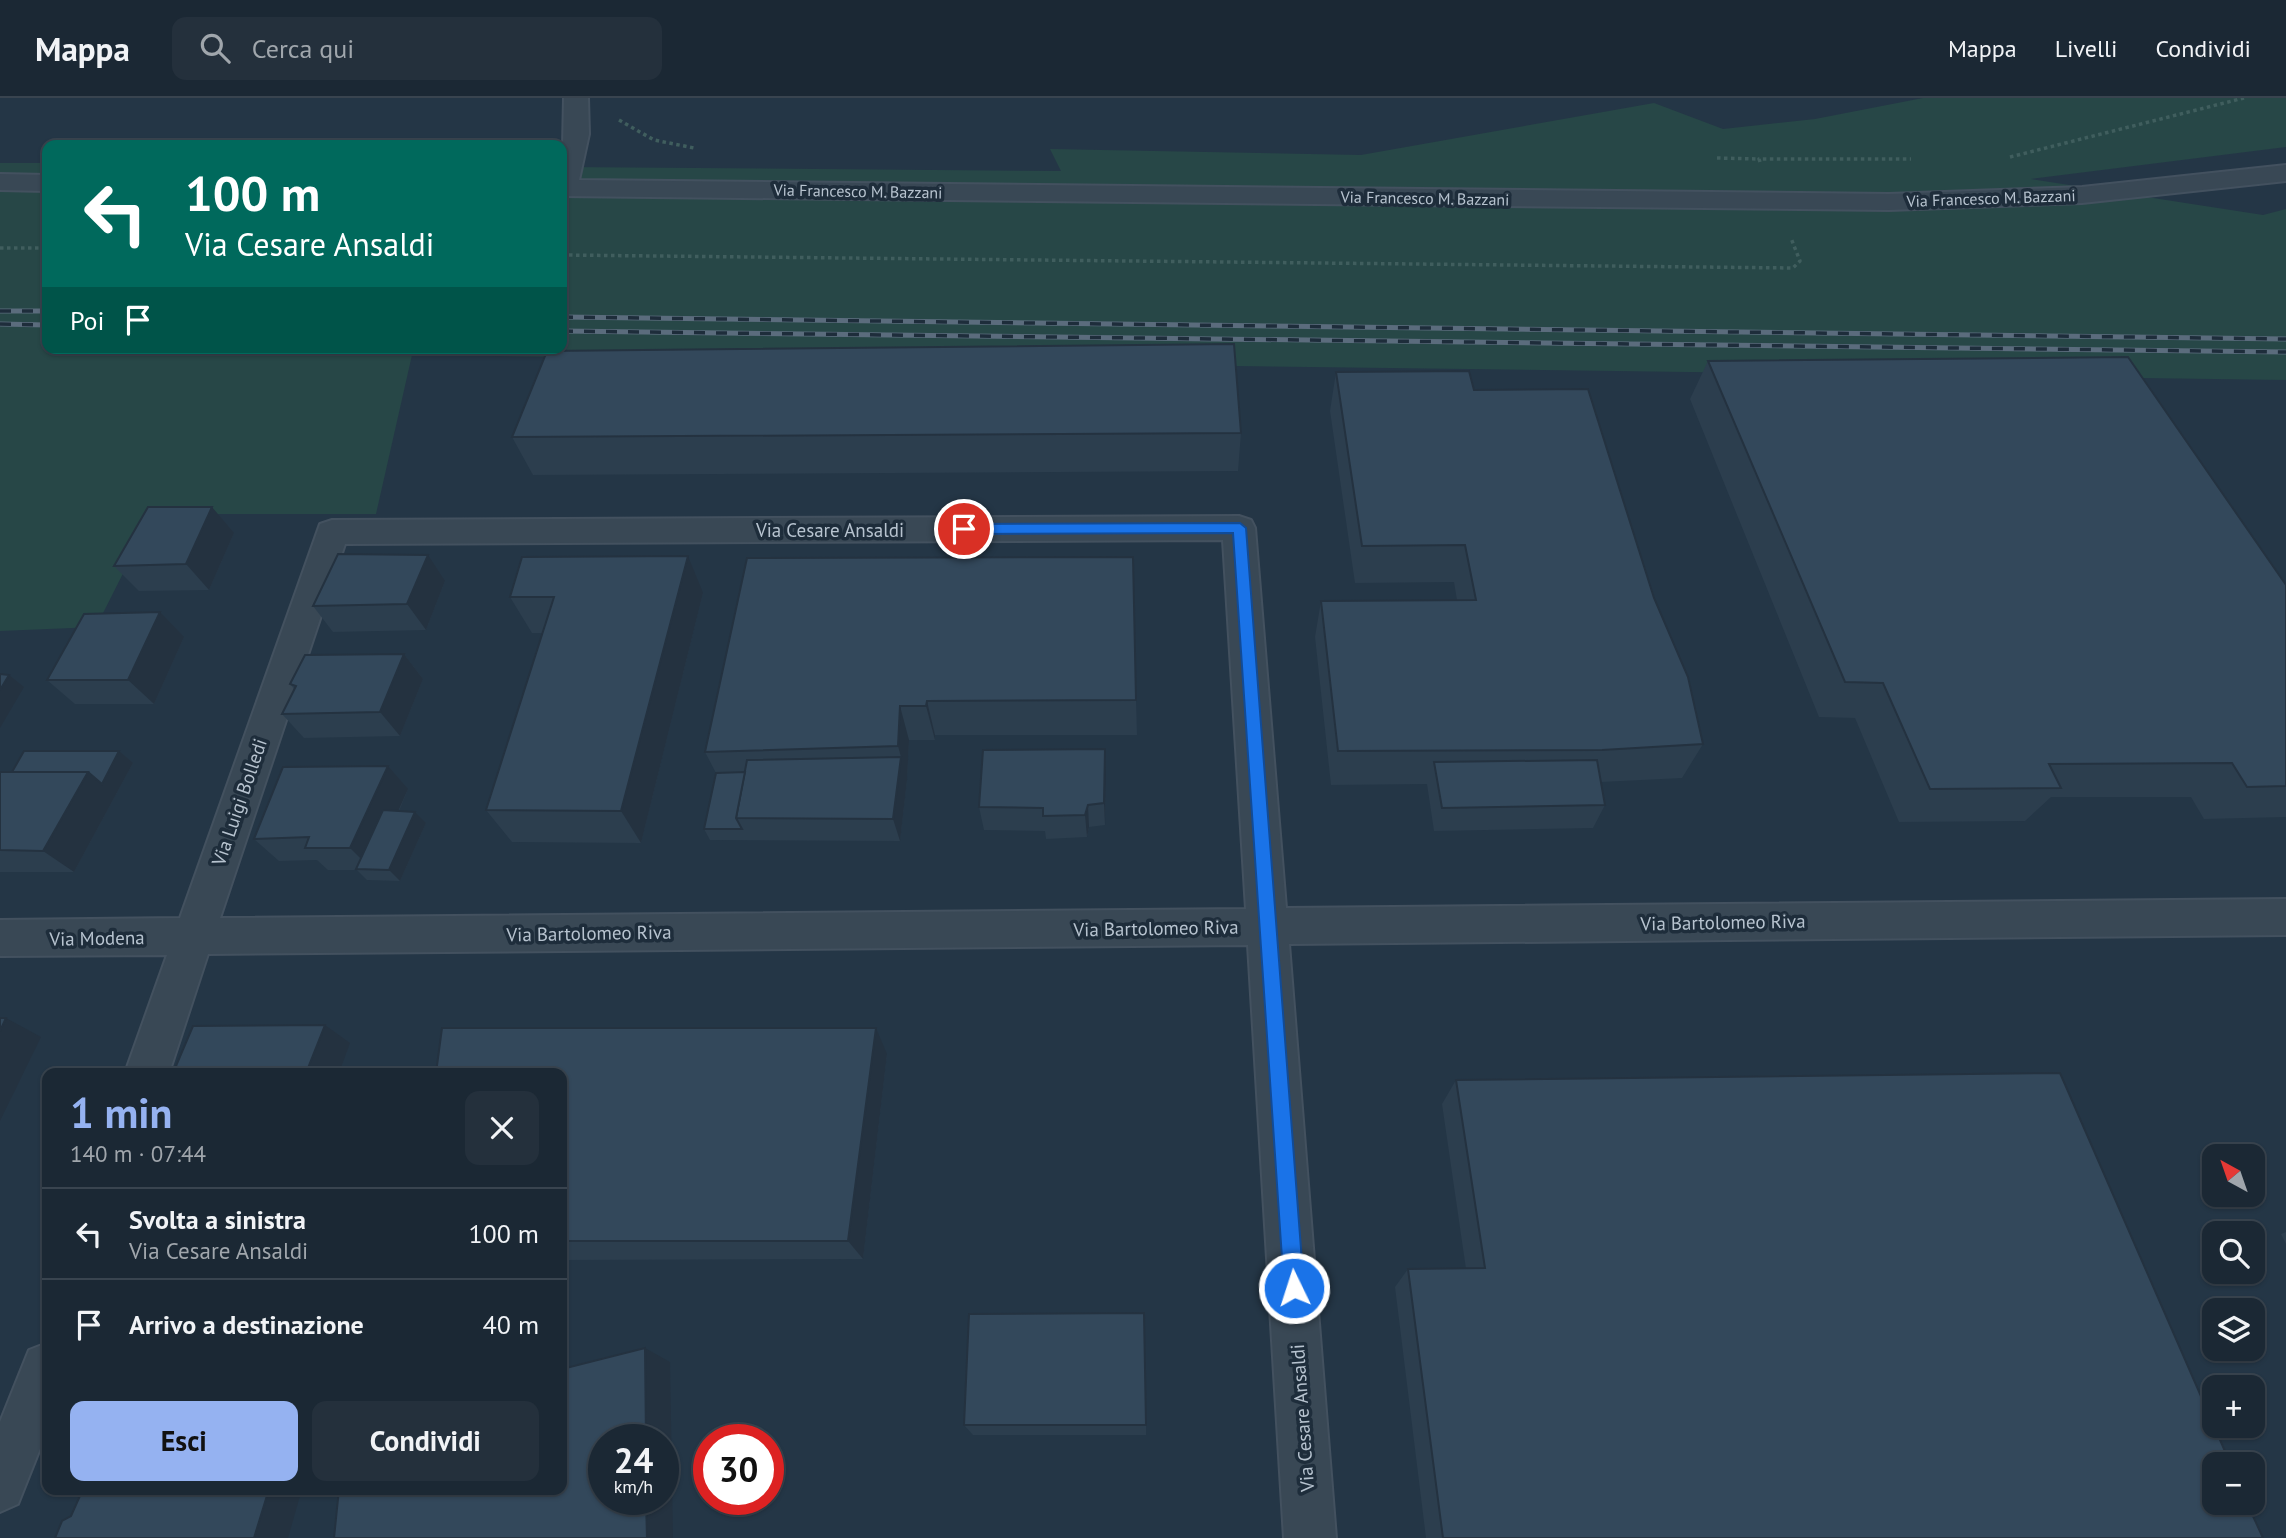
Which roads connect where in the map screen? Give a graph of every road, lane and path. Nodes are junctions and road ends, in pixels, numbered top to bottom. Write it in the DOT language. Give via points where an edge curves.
graph roads {
  1 [pos="576,98"];
  2 [pos="618,120"];
  3 [pos="699,148"];
  4 [pos="1717,158"];
  5 [pos="1759,159"];
  6 [pos="567,173"];
  7 [pos="2286,173"];
  8 [pos="0,183"];
  9 [pos="42,183"];
  10 [pos="567,188"];
  11 [pos="0,247"];
  12 [pos="42,248"];
  13 [pos="331,532"];
  14 [pos="2286,917"];
  15 [pos="1270,926"];
  16 [pos="193,937"];
  17 [pos="0,938"];
  18 [pos="149,1068"];
  19 [pos="42,1381"];
  20 [pos="0,1486"];
  21 [pos="1310,1538"];
  1 -- 6 [label="street" via="577,134"];
  2 -- 3 [label="path" via="655,142"];
  4 -- 5 [label="path"];
  7 -- 10 [label="street, Via Francesco M. Bazzani" via="2082,195 1875,202"];
  8 -- 9 [label="street"];
  11 -- 12 [label="path"];
  13 -- 15 [label="street, Via Cesare Ansaldi" via="1240,528"];
  13 -- 16 [label="street, Via Luigi Bolledi"];
  14 -- 15 [label="street, Via Bartolomeo Riva"];
  15 -- 16 [label="street, Via Bartolomeo Riva"];
  15 -- 21 [label="street, Via Cesare Ansaldi"];
  16 -- 17 [label="street, Via Modena"];
  16 -- 18 [label="street, Via Luigi Bolledi"];
  19 -- 20 [label="street"];
}
